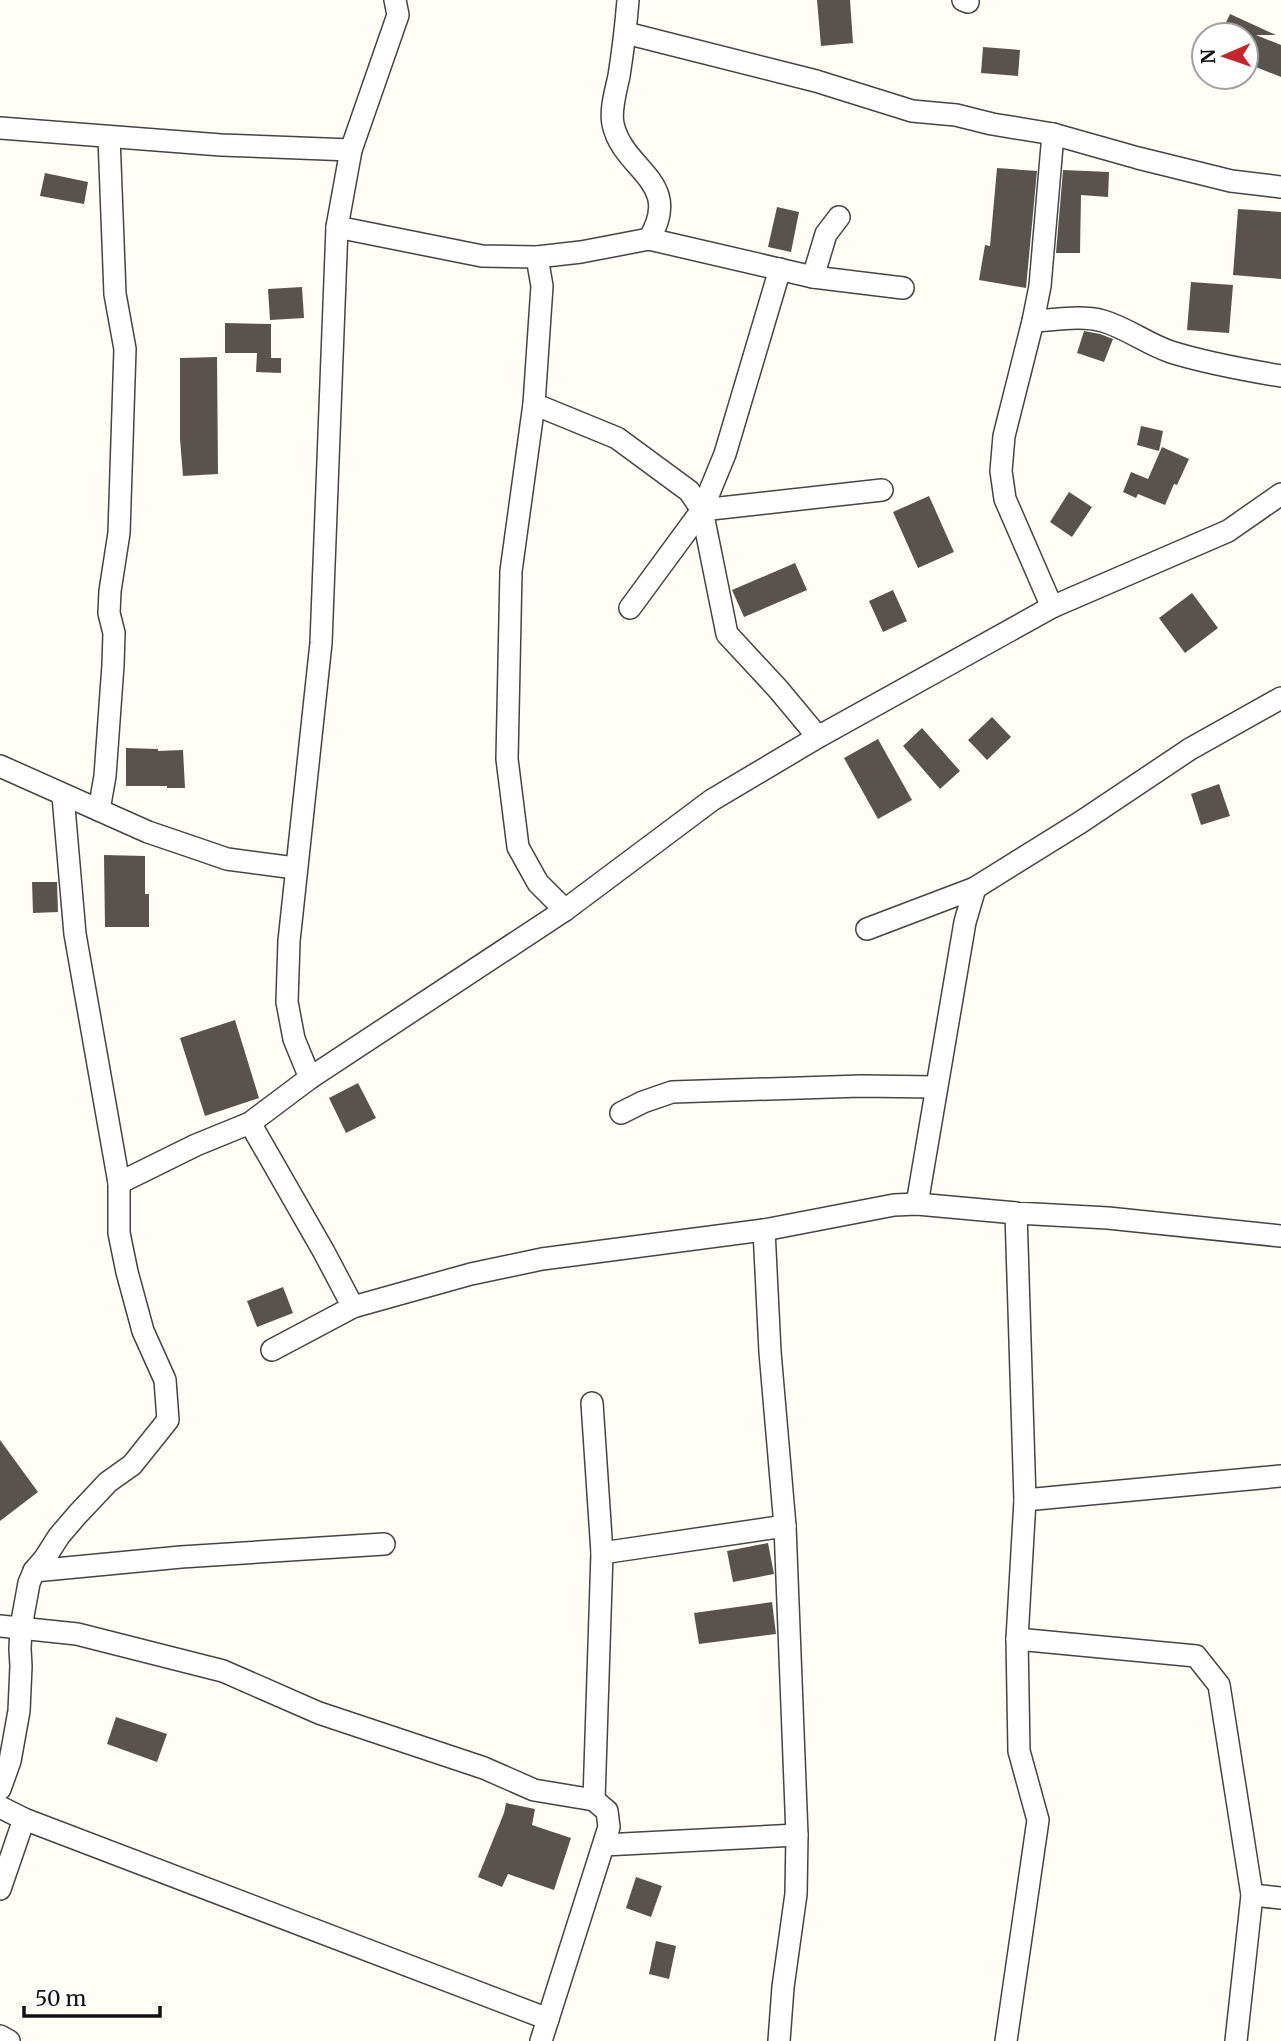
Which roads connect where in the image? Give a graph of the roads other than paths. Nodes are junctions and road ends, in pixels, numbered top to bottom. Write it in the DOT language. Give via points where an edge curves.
graph roads {
  1 [pos="395,0"];
  2 [pos="628,0"];
  3 [pos="626,33"];
  4 [pos="0,128"];
  5 [pos="1053,134"];
  6 [pos="109,137"];
  7 [pos="351,150"];
  8 [pos="1281,187"];
  9 [pos="839,217"];
  10 [pos="337,227"];
  11 [pos="649,239"];
  12 [pos="537,257"];
  13 [pos="780,269"];
  14 [pos="813,277"];
  15 [pos="903,288"];
  16 [pos="1033,321"];
  17 [pos="1281,376"];
  18 [pos="534,404"];
  19 [pos="882,490"];
  20 [pos="1281,494"];
  21 [pos="702,510"];
  22 [pos="1052,607"];
  23 [pos="630,608"];
  24 [pos="1281,698"];
  25 [pos="818,737"];
  26 [pos="0,766"];
  27 [pos="63,796"];
  28 [pos="99,810"];
  29 [pos="295,868"];
  30 [pos="975,888"];
  31 [pos="565,910"];
  32 [pos="867,929"];
  33 [pos="310,1078"];
  34 [pos="936,1087"];
  35 [pos="621,1113"];
  36 [pos="250,1123"];
  37 [pos="119,1183"];
  38 [pos="917,1204"];
  39 [pos="1016,1213"];
  40 [pos="764,1230"];
  41 [pos="1281,1236"];
  42 [pos="353,1307"];
  43 [pos="272,1350"];
  44 [pos="592,1403"];
  45 [pos="1281,1476"];
  46 [pos="1025,1500"];
  47 [pos="785,1526"];
  48 [pos="384,1544"];
  49 [pos="602,1553"];
  50 [pos="34,1571"];
  51 [pos="11,1627"];
  52 [pos="1017,1639"];
  53 [pos="0,1789"];
  54 [pos="594,1800"];
  55 [pos="0,1807"];
  56 [pos="24,1819"];
  57 [pos="797,1835"];
  58 [pos="604,1845"];
  59 [pos="0,1889"];
  60 [pos="1252,1895"];
  61 [pos="1281,1898"];
  62 [pos="548,2020"];
  63 [pos="0,2036"];
  64 [pos="9,2041"];
  65 [pos="541,2041"];
  66 [pos="779,2041"];
  67 [pos="1006,2041"];
  68 [pos="1236,2041"];
  1 -- 7 [label="street" via="398,15"];
  2 -- 3 [label="street"];
  3 -- 5 [label="street" via="816,81 912,111"];
  3 -- 11 [label="street" via="613,123 619,139 658,192 658,224"];
  4 -- 6 [label="street"];
  5 -- 8 [label="street" via="1231,181"];
  5 -- 16 [label="street"];
  6 -- 7 [label="street"];
  6 -- 28 [label="street" via="115,294 125,349 119,533 109,613 114,632 113,665"];
  7 -- 10 [label="street"];
  9 -- 14 [label="street" via="827,234"];
  10 -- 12 [label="street" via="482,256"];
  10 -- 29 [label="street" via="321,643"];
  11 -- 12 [label="street"];
  11 -- 13 [label="street"];
  12 -- 18 [label="street" via="542,286"];
  13 -- 14 [label="street"];
  13 -- 21 [label="street" via="725,454"];
  14 -- 15 [label="street"];
  16 -- 17 [label="street" via="1100,321 1171,352"];
  16 -- 22 [label="street" via="1004,436 1001,471 1005,499"];
  18 -- 21 [label="street" via="617,438 689,491"];
  18 -- 31 [label="street" via="511,571 507,759 518,847 538,883"];
  19 -- 21 [label="street"];
  20 -- 22 [label="street" via="1228,531"];
  21 -- 23 [label="street"];
  21 -- 25 [label="street" via="727,634"];
  22 -- 25 [label="street"];
  24 -- 30 [label="street" via="1190,749"];
  25 -- 31 [label="street" via="712,800"];
  26 -- 27 [label="street"];
  27 -- 28 [label="street"];
  27 -- 37 [label="street" via="75,934"];
  28 -- 29 [label="street" via="228,859"];
  29 -- 33 [label="street" via="287,1002 293,1040"];
  30 -- 32 [label="street"];
  30 -- 34 [label="street"];
  31 -- 33 [label="street"];
  33 -- 36 [label="street"];
  34 -- 35 [label="street" via="672,1093"];
  34 -- 38 [label="street"];
  36 -- 37 [label="street"];
  36 -- 42 [label="street"];
  37 -- 50 [label="street" via="124,1259 143,1331 165,1380 168,1420 132,1465 108,1482 77,1515"];
  38 -- 39 [label="street"];
  38 -- 40 [label="street"];
  39 -- 41 [label="street" via="1108,1217"];
  39 -- 46 [label="street"];
  40 -- 42 [label="street" via="542,1259"];
  40 -- 47 [label="street" via="769,1352"];
  42 -- 43 [label="street"];
  44 -- 49 [label="street"];
  45 -- 46 [label="street"];
  46 -- 52 [label="street"];
  47 -- 49 [label="street"];
  47 -- 57 [label="street"];
  48 -- 50 [label="street"];
  49 -- 54 [label="street"];
  50 -- 51 [label="street"];
  51 -- 53 [label="street" via="22,1666 19,1711"];
  51 -- 54 [label="street" via="77,1634 223,1671 319,1713 484,1768 534,1790"];
  52 -- 60 [label="street" via="1196,1656 1219,1685"];
  52 -- 67 [label="street" via="1019,1751 1038,1820"];
  54 -- 58 [label="street" via="607,1811"];
  55 -- 56 [label="street"];
  56 -- 59 [label="street"];
  56 -- 62 [label="street"];
  57 -- 58 [label="street"];
  57 -- 66 [label="street" via="796,1894"];
  58 -- 62 [label="street"];
  60 -- 61 [label="street"];
  60 -- 68 [label="street"];
  62 -- 65 [label="street"];
  63 -- 64 [label="street"];
}
